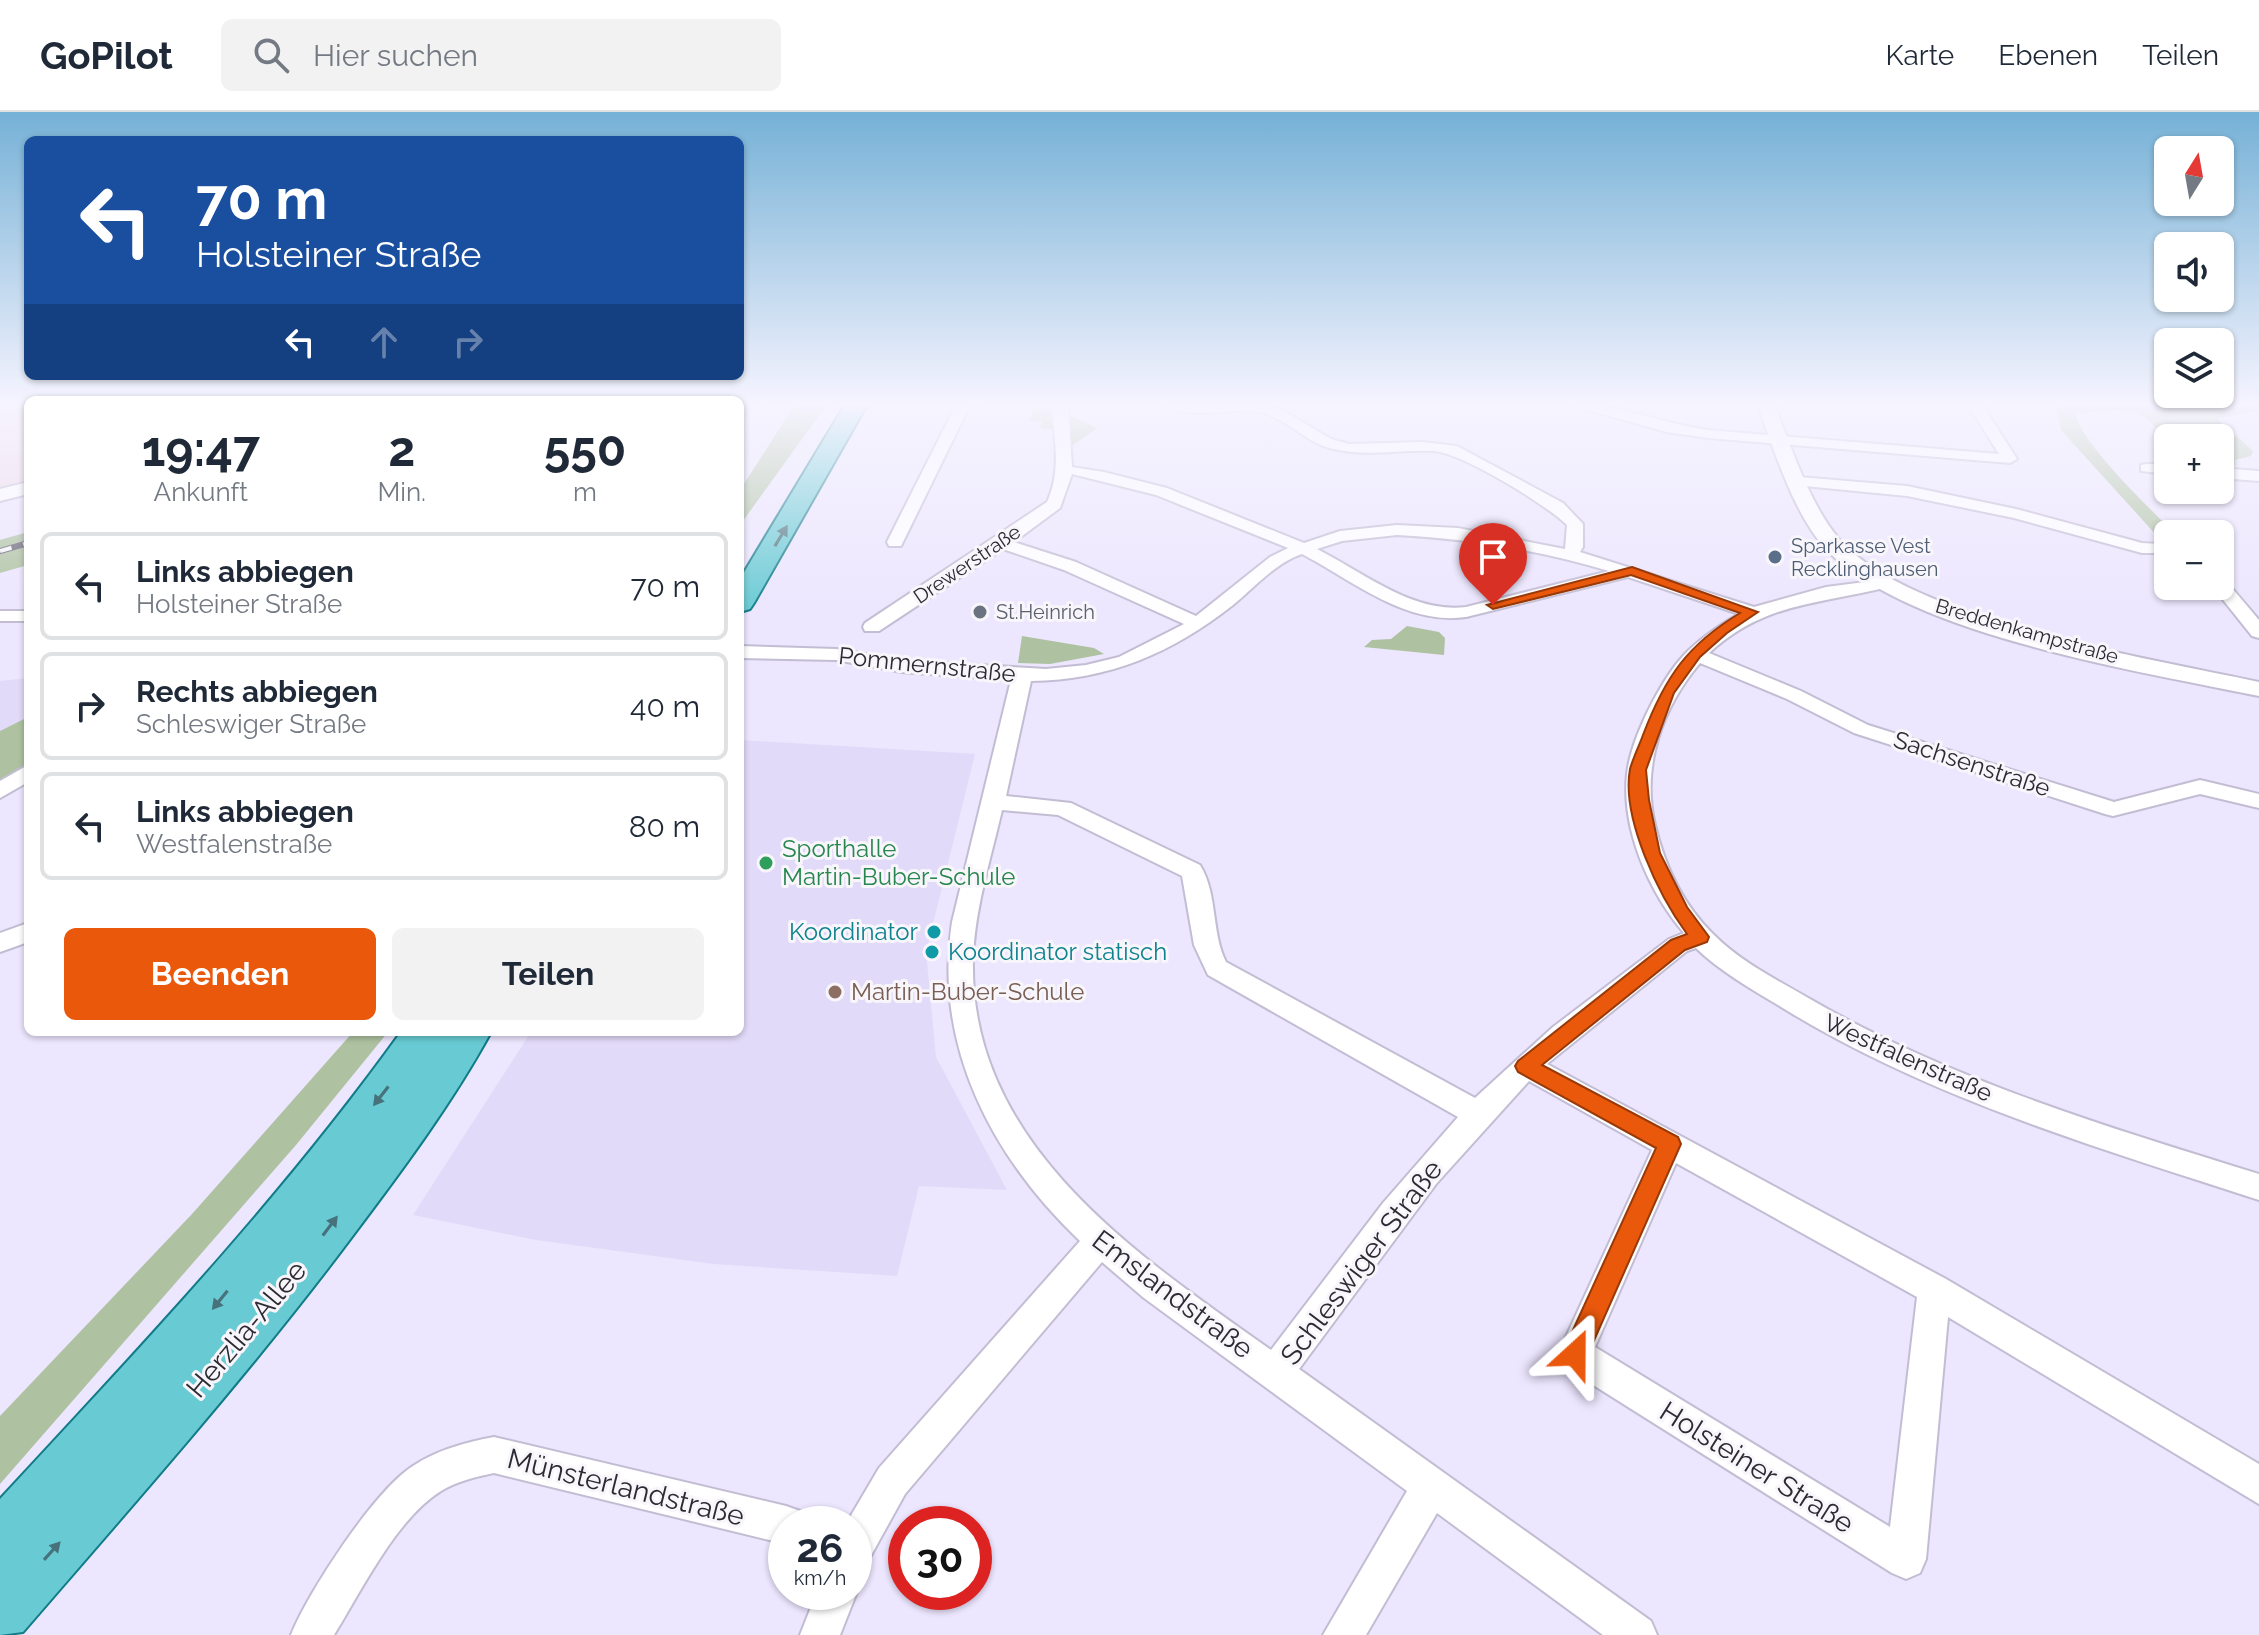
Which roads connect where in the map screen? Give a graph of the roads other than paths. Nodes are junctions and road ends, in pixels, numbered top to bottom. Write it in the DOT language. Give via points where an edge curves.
graph roads {
  1 [pos="792,474"];
  2 [pos="815,474"];
  3 [pos="930,474"];
  4 [pos="1064,474"];
  5 [pos="1097,474"];
  6 [pos="1498,474"];
  7 [pos="1795,474"];
  8 [pos="2234,474"];
  9 [pos="2259,476"];
  10 [pos="1799,482"];
  11 [pos="24,489"];
  12 [pos="0,495"];
  13 [pos="895,542"];
  14 [pos="1001,543"];
  15 [pos="1301,547"];
  16 [pos="2154,548"];
  17 [pos="744,552"];
  18 [pos="1569,554"];
  19 [pos="1632,571"];
  20 [pos="1882,583"];
  21 [pos="744,596"];
  22 [pos="2234,597"];
  23 [pos="2250,611"];
  24 [pos="1751,612"];
  25 [pos="0,616"];
  26 [pos="24,616"];
  27 [pos="1199,624"];
  28 [pos="872,627"];
  29 [pos="2259,632"];
  30 [pos="744,652"];
  31 [pos="1695,654"];
  32 [pos="1022,675"];
  33 [pos="2259,689"];
  34 [pos="24,775"];
  35 [pos="0,791"];
  36 [pos="2259,801"];
  37 [pos="993,802"];
  38 [pos="24,934"];
  39 [pos="1700,937"];
  40 [pos="0,943"];
  41 [pos="422,1036"];
  42 [pos="467,1036"];
  43 [pos="1526,1066"];
  44 [pos="1478,1114"];
  45 [pos="1670,1144"];
  46 [pos="2259,1187"];
  47 [pos="1099,1242"];
  48 [pos="1934,1290"];
  49 [pos="1276,1372"];
  50 [pos="2259,1485"];
  51 [pos="1432,1486"];
  52 [pos="872,1515"];
  53 [pos="768,1521"];
  54 [pos="0,1544"];
  55 [pos="0,1609"];
  56 [pos="830,1610"];
  57 [pos="311,1635"];
  58 [pos="820,1635"];
  59 [pos="1343,1635"];
  60 [pos="1637,1635"];
  1 -- 17 [label="main road"];
  21 -- 2 [label="main road, one-way"];
  3 -- 13 [label="street"];
  4 -- 14 [label="street, Drewerstraße" via="1054,505"];
  5 -- 15 [label="street" via="1153,488"];
  6 -- 18 [label="street" via="1557,506 1575,524 1575,547"];
  7 -- 10 [label="street, Breddenkampstraße"];
  8 -- 9 [label="street"];
  10 -- 16 [label="street" via="1907,491"];
  10 -- 20 [label="street, Breddenkampstraße" via="1833,545"];
  11 -- 12 [label="street"];
  14 -- 27 [label="street" via="1070,566"];
  14 -- 28 [label="street, Drewerstraße"];
  15 -- 18 [label="street, Pommernstraße" via="1349,534 1428,531"];
  15 -- 19 [label="street" via="1440,614"];
  15 -- 27 [label="street, Pommernstraße"];
  18 -- 19 [label="street, Pommernstraße"];
  19 -- 24 [label="street, Pommernstraße"];
  20 -- 24 [label="street, Westfalenstraße"];
  20 -- 33 [label="street, Breddenkampstraße" via="1956,614 2049,641"];
  22 -- 23 [label="street"];
  23 -- 29 [label="street"];
  24 -- 31 [label="street, Westfalenstraße"];
  25 -- 26 [label="street"];
  27 -- 32 [label="street, Pommernstraße" via="1132,659 1072,672"];
  30 -- 32 [label="street, Pommernstraße" via="848,656 898,666"];
  31 -- 36 [label="street, Sachsenstraße" via="1861,729 2113,809 2200,787"];
  31 -- 39 [label="street, Westfalenstraße" via="1667,693 1638,770 1651,853 1679,910"];
  32 -- 37 [label="street, Emslandstraße"];
  34 -- 35 [label="street"];
  37 -- 44 [label="street" via="1063,808 1192,871 1207,954 1217,968"];
  37 -- 47 [label="street, Emslandstraße" via="960,961 964,1028 981,1082 1012,1139"];
  38 -- 40 [label="street"];
  39 -- 43 [label="street, Schleswiger Straße" via="1678,945"];
  39 -- 46 [label="street, Westfalenstraße" via="1763,983 1858,1040 2052,1118"];
  41 -- 54 [label="main road, Herzlia-Allee, one-way" via="388,1088 216,1305"];
  55 -- 42 [label="main road, Herzlia-Allee, one-way" via="261,1317 431,1093"];
  43 -- 44 [label="street, Schleswiger Straße"];
  43 -- 45 [label="street"];
  44 -- 49 [label="street, Schleswiger Straße" via="1381,1226"];
  45 -- 48 [label="street"];
  45 -- 48 [label="street, Holsteiner Straße" via="1575,1354 1906,1559"];
  47 -- 49 [label="street, Emslandstraße"];
  47 -- 52 [label="street" via="892,1481"];
  48 -- 50 [label="street"];
  49 -- 51 [label="street, Emslandstraße"];
  51 -- 59 [label="street"];
  51 -- 60 [label="street, Emslandstraße"];
  53 -- 57 [label="street, Münsterlandstraße" via="494,1455 457,1462 422,1481 395,1508"];
  56 -- 58 [label="street"];
}
